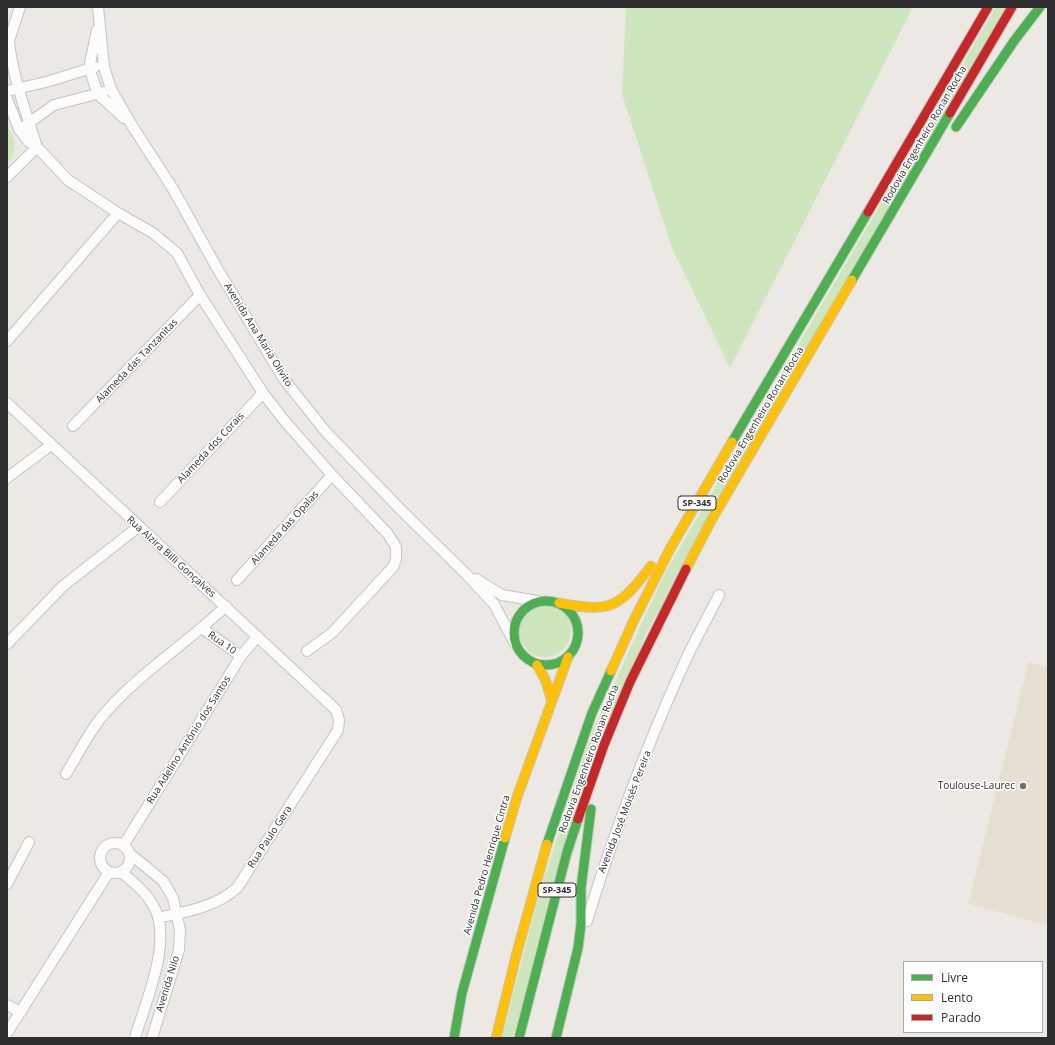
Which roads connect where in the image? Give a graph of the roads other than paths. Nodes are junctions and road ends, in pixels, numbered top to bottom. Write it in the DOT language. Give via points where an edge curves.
graph roads {
  1 [pos="20,7"];
  2 [pos="98,7"];
  3 [pos="988,7"];
  4 [pos="1012,7"];
  5 [pos="1040,7"];
  6 [pos="99,22"];
  7 [pos="8,44"];
  8 [pos="952,49"];
  9 [pos="9,66"];
  10 [pos="104,67"];
  11 [pos="89,68"];
  12 [pos="18,89"];
  13 [pos="111,89"];
  14 [pos="7,92"];
  15 [pos="98,94"];
  16 [pos="7,99"];
  17 [pos="30,122"];
  18 [pos="131,124"];
  19 [pos="19,129"];
  20 [pos="952,134"];
  21 [pos="37,147"];
  22 [pos="898,162"];
  23 [pos="929,167"];
  24 [pos="7,176"];
  25 [pos="118,213"];
  26 [pos="858,273"];
  27 [pos="200,295"];
  28 [pos="7,341"];
  29 [pos="263,393"];
  30 [pos="7,403"];
  31 [pos="73,426"];
  32 [pos="51,445"];
  33 [pos="332,475"];
  34 [pos="7,478"];
  35 [pos="160,502"];
  36 [pos="694,509"];
  37 [pos="138,527"];
  38 [pos="466,574"];
  39 [pos="237,580"];
  40 [pos="719,595"];
  41 [pos="537,601"];
  42 [pos="559,603"];
  43 [pos="226,606"];
  44 [pos="202,629"];
  45 [pos="257,638"];
  46 [pos="7,644"];
  47 [pos="515,644"];
  48 [pos="307,651"];
  49 [pos="241,656"];
  50 [pos="568,657"];
  51 [pos="537,664"];
  52 [pos="552,701"];
  53 [pos="336,710"];
  54 [pos="604,745"];
  55 [pos="66,774"];
  56 [pos="28,842"];
  57 [pos="126,850"];
  58 [pos="109,872"];
  59 [pos="120,872"];
  60 [pos="7,884"];
  61 [pos="177,914"];
  62 [pos="158,918"];
  63 [pos="578,948"];
  64 [pos="7,1005"];
  65 [pos="21,1012"];
  66 [pos="7,1033"];
  67 [pos="134,1038"];
  68 [pos="152,1038"];
  69 [pos="454,1038"];
  70 [pos="496,1038"];
  71 [pos="519,1038"];
  72 [pos="556,1038"];
  1 -- 7 [label="street"];
  2 -- 6 [label="street, Avenida Ana Maria Olivito"];
  3 -- 22 [label="main road, Rodovia Engenheiro Ronan Rocha / SP-345"];
  4 -- 26 [label="main road, Rodovia Engenheiro Ronan Rocha / SP-345"];
  5 -- 20 [label="main road" via="1014,41"];
  6 -- 10 [label="street, Avenida Ana Maria Olivito"];
  6 -- 11 [label="street, Avenida Ana Maria Olivito"];
  7 -- 9 [label="street"];
  8 -- 22 [label="main road"];
  9 -- 12 [label="street"];
  10 -- 11 [label="street"];
  10 -- 13 [label="street, Avenida Ana Maria Olivito"];
  11 -- 12 [label="street"];
  11 -- 15 [label="street, Avenida Ana Maria Olivito"];
  12 -- 14 [label="street"];
  12 -- 17 [label="street"];
  13 -- 15 [label="street"];
  13 -- 18 [label="street, Avenida Ana Maria Olivito"];
  15 -- 17 [label="street" via="54,105"];
  15 -- 18 [label="street, Avenida Ana Maria Olivito"];
  16 -- 19 [label="street"];
  17 -- 19 [label="street"];
  17 -- 21 [label="street"];
  18 -- 38 [label="street, Avenida Ana Maria Olivito" via="173,188 217,268 283,378 326,432"];
  19 -- 21 [label="street" via="28,141"];
  21 -- 24 [label="street"];
  21 -- 25 [label="street" via="68,180"];
  22 -- 36 [label="main road, Rodovia Engenheiro Ronan Rocha / SP-345"];
  23 -- 26 [label="main road"];
  25 -- 27 [label="street" via="153,233 177,253"];
  25 -- 28 [label="street"];
  26 -- 54 [label="main road, Rodovia Engenheiro Ronan Rocha / SP-345" via="712,519 660,619"];
  27 -- 29 [label="street"];
  27 -- 31 [label="street, Alameda das Tanzanitas"];
  29 -- 33 [label="street"];
  29 -- 35 [label="street, Alameda dos Corais"];
  30 -- 32 [label="street, Rua Alzira Billi Gonçalves"];
  32 -- 34 [label="street"];
  32 -- 37 [label="street, Rua Alzira Billi Gonçalves"];
  33 -- 39 [label="street, Alameda das Opalas"];
  33 -- 48 [label="street" via="388,534 396,547 396,559 393,567 332,633"];
  36 -- 42 [label="main road" via="625,599 610,607 593,610"];
  36 -- 70 [label="main road, Rodovia Engenheiro Ronan Rocha / SP-345" via="637,613 592,713 534,890"];
  37 -- 43 [label="street, Rua Alzira Billi Gonçalves"];
  37 -- 46 [label="street" via="63,586"];
  38 -- 41 [label="street, Avenida Ana Maria Olivito" via="502,595"];
  38 -- 47 [label="street, Avenida Ana Maria Olivito" via="494,604"];
  40 -- 63 [label="street, Avenida José Moisés Pereira" via="682,668 632,789 608,852"];
  41 -- 42 [label="main road"];
  41 -- 47 [label="main road" via="527,606 514,623"];
  42 -- 50 [label="main road" via="568,609 578,628 578,639"];
  43 -- 44 [label="street"];
  43 -- 45 [label="street, Rua Alzira Billi Gonçalves"];
  44 -- 49 [label="street, Rua 10"];
  44 -- 55 [label="street" via="139,679 100,719"];
  45 -- 49 [label="street, Rua Adelino Antônio dos Santos"];
  45 -- 53 [label="street, Rua Alzira Billi Gonçalves"];
  47 -- 51 [label="main road" via="520,653"];
  49 -- 57 [label="street, Rua Adelino Antônio dos Santos"];
  50 -- 51 [label="main road" via="548,666"];
  50 -- 52 [label="main road, Avenida Pedro Henrique Cintra"];
  51 -- 52 [label="main road"];
  52 -- 69 [label="main road, Avenida Pedro Henrique Cintra" via="517,797 462,993"];
  53 -- 61 [label="street, Rua Paulo Gera" via="338,730 237,888 227,897 214,903"];
  54 -- 63 [label="main road" via="587,832"];
  54 -- 71 [label="main road, Rodovia Engenheiro Ronan Rocha / SP-345" via="567,852"];
  56 -- 60 [label="street"];
  57 -- 58 [label="street" via="119,844 109,845 102,851 102,865"];
  57 -- 59 [label="street" via="130,858 128,867"];
  57 -- 61 [label="street, Avenida Nilo" via="163,881 173,898"];
  58 -- 59 [label="street"];
  58 -- 65 [label="street"];
  59 -- 62 [label="street, Avenida Nilo" via="140,887 154,905"];
  61 -- 62 [label="street, Rua Paulo Gera"];
  61 -- 68 [label="street, Avenida Nilo" via="180,930 179,950"];
  62 -- 67 [label="street, Avenida Nilo" via="160,957"];
  63 -- 72 [label="main road, Avenida José Moisés Pereira"];
  64 -- 65 [label="street"];
  65 -- 66 [label="street"];
}
